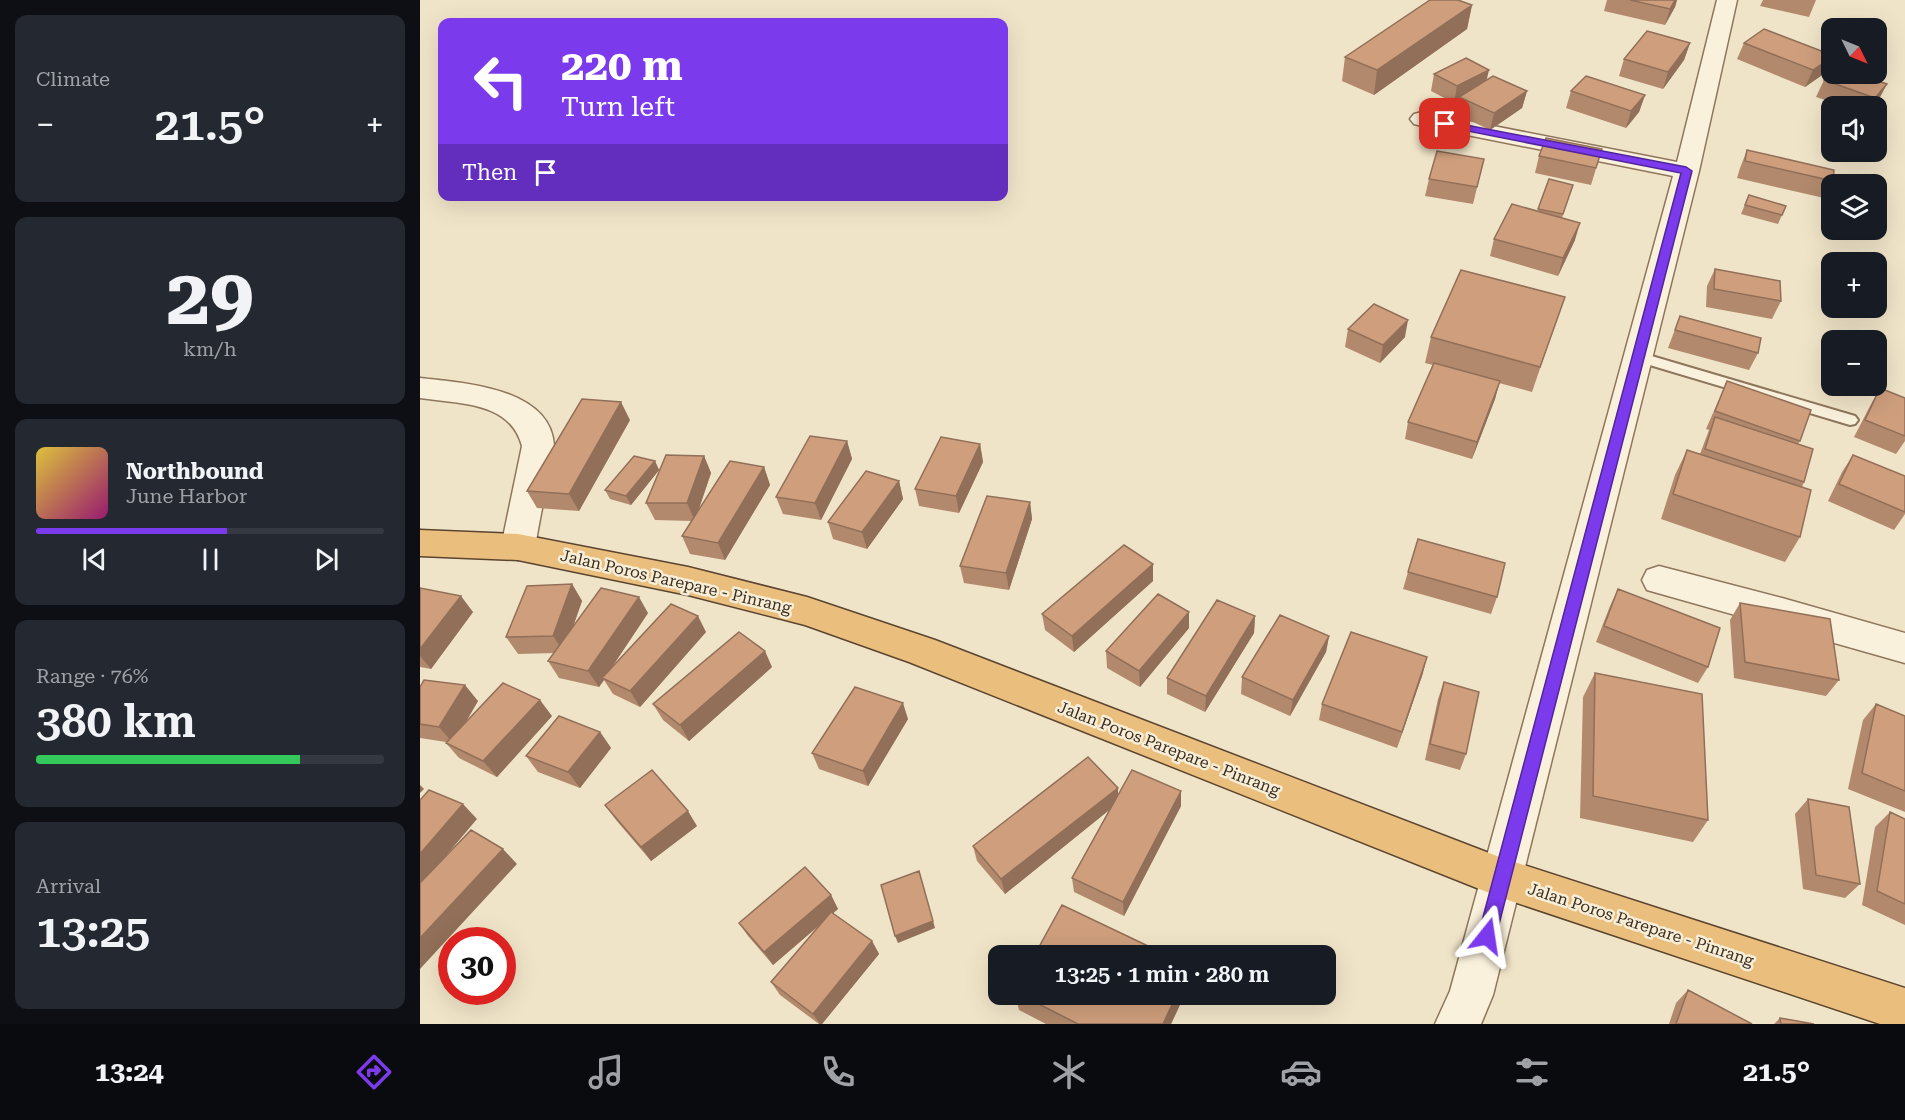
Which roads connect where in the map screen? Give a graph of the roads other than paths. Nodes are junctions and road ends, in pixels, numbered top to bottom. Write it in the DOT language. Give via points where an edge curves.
graph roads {
  1 [pos="1727,0"];
  2 [pos="1422,119"];
  3 [pos="1686,171"];
  4 [pos="1638,357"];
  5 [pos="420,388"];
  6 [pos="1850,420"];
  7 [pos="420,543"];
  8 [pos="518,547"];
  9 [pos="1659,580"];
  10 [pos="1905,648"];
  11 [pos="1502,878"];
  12 [pos="1905,1010"];
  13 [pos="1458,1024"];
  1 -- 3 [label="street"];
  2 -- 3 [label="street"];
  3 -- 4 [label="street"];
  4 -- 6 [label="lane"];
  4 -- 11 [label="street"];
  5 -- 8 [label="street" via="493,399 526,416 536,430 538,446"];
  7 -- 8 [label="highway, Jalan Poros Parepare - Pinrang"];
  8 -- 11 [label="highway, Jalan Poros Parepare - Pinrang" via="688,581 817,615 922,651"];
  9 -- 10 [label="street"];
  11 -- 12 [label="highway, Jalan Poros Parepare - Pinrang"];
  11 -- 13 [label="street" via="1471,995"];
}
